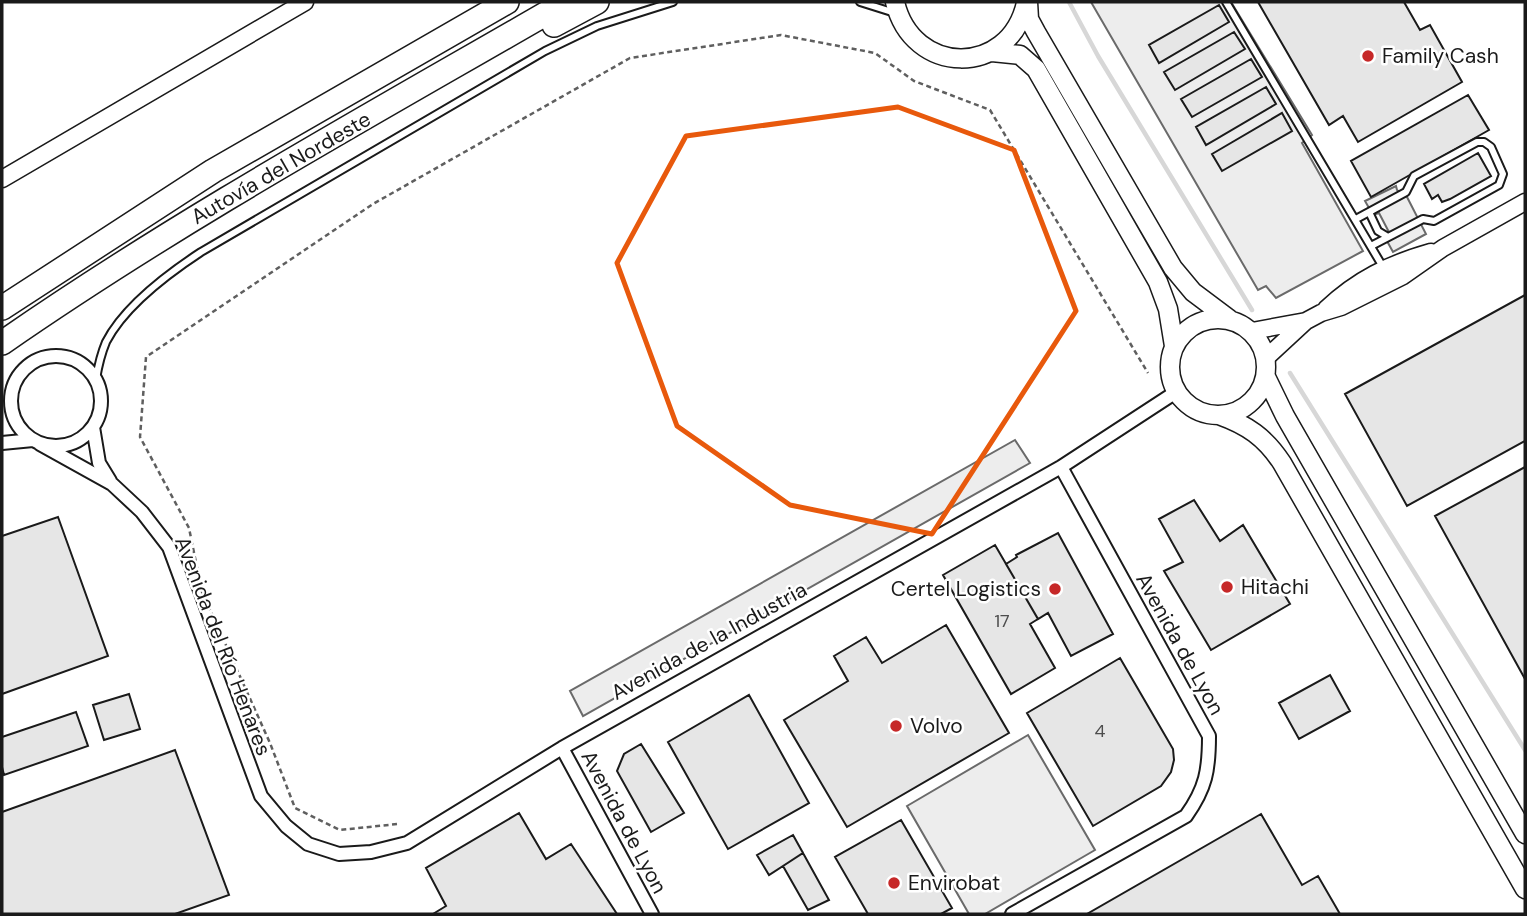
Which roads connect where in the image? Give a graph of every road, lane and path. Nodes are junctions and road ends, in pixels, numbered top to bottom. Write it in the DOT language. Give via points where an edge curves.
graph roads {
  1 [pos="305,2"];
  2 [pos="507,2"];
  3 [pos="566,2"];
  4 [pos="597,2"];
  5 [pos="673,2"];
  6 [pos="860,2"];
  7 [pos="1027,2"];
  8 [pos="1226,2"];
  9 [pos="896,8"];
  10 [pos="992,52"];
  11 [pos="2,179"];
  12 [pos="1525,201"];
  13 [pos="1369,212"];
  14 [pos="200,215"];
  15 [pos="1356,219"];
  16 [pos="1388,237"];
  17 [pos="1371,246"];
  18 [pos="1443,248"];
  19 [pos="1384,268"];
  20 [pos="1341,307"];
  21 [pos="2,308"];
  22 [pos="1321,313"];
  23 [pos="1229,319"];
  24 [pos="1306,321"];
  25 [pos="1252,331"];
  26 [pos="2,343"];
  27 [pos="1174,346"];
  28 [pos="1266,358"];
  29 [pos="1148,373"];
  30 [pos="1266,377"];
  31 [pos="17,378"];
  32 [pos="96,379"];
  33 [pos="1176,392"];
  34 [pos="2,402"];
  35 [pos="1219,415"];
  36 [pos="93,428"];
  37 [pos="36,442"];
  38 [pos="2,443"];
  39 [pos="1061,467"];
  40 [pos="112,484"];
  41 [pos="562,748"];
  42 [pos="261,796"];
  43 [pos="397,824"];
  44 [pos="1525,834"];
  45 [pos="1525,889"];
  46 [pos="652,914"];
  47 [pos="1012,914"];
  1 -- 11 [label="street"];
  2 -- 21 [label="highway, Autovía del Nordeste" via="213,171"];
  3 -- 14 [label="highway, Autovía del Nordeste"];
  4 -- 14 [label="highway" via="325,157"];
  5 -- 32 [label="lane" via="597,26 545,51 201,252 162,281 118,325 105,344"];
  6 -- 9 [label="lane"];
  7 -- 10 [label="main road" via="1010,38"];
  7 -- 23 [label="main road" via="1036,32 1173,268 1193,292"];
  8 -- 15 [label="lane"];
  9 -- 10 [label="main road" via="907,31 936,54 964,58"];
  10 -- 27 [label="main road" via="1020,55 1036,69 1158,282"];
  12 -- 18 [label="street"];
  13 -- 15 [label="lane"];
  13 -- 16 [label="lane" via="1378,231"];
  13 -- 16 [label="lane" via="1406,192 1414,176 1451,155 1476,142 1491,147 1503,174 1499,185 1434,221 1423,219"];
  14 -- 26 [label="highway, Autovía del Nordeste"];
  15 -- 17 [label="lane"];
  16 -- 17 [label="lane"];
  17 -- 19 [label="lane"];
  18 -- 19 [label="street"];
  18 -- 20 [label="street" via="1403,276"];
  19 -- 20 [label="street" via="1385,276 1350,295"];
  19 -- 22 [label="street" via="1343,292"];
  20 -- 22 [label="street"];
  22 -- 24 [label="street"];
  23 -- 25 [label="main road"];
  23 -- 27 [label="main road" via="1203,320 1181,335"];
  24 -- 25 [label="street"];
  24 -- 28 [label="street"];
  25 -- 28 [label="main road"];
  27 -- 33 [label="main road" via="1169,369"];
  28 -- 30 [label="main road"];
  29 -- 43 [label="path" via="990,110 915,81 875,53 781,35 630,58 373,204 146,357 139,438 189,528 202,592 295,808 340,830"];
  30 -- 35 [label="main road" via="1249,404"];
  30 -- 44 [label="main road"];
  31 -- 32 [label="street" via="27,366 57,356 86,367"];
  31 -- 34 [label="street"];
  31 -- 37 [label="street" via="11,405 15,419"];
  32 -- 36 [label="street" via="102,404"];
  33 -- 35 [label="main road" via="1202,413"];
  33 -- 39 [label="street, Avenida de la Industria"];
  35 -- 45 [label="main road" via="1256,433 1282,463"];
  36 -- 37 [label="street" via="69,445"];
  36 -- 40 [label="street, Avenida del Río Henares" via="99,463"];
  37 -- 38 [label="street"];
  37 -- 40 [label="street, Avenida del Río Henares"];
  39 -- 41 [label="street, Avenida de la Industria"];
  39 -- 47 [label="street, Avenida de Lyon" via="1209,736 1209,768 1200,796 1186,816"];
  40 -- 42 [label="street, Avenida del Río Henares" via="169,547"];
  41 -- 42 [label="street, Avenida de la Industria" via="407,843 371,852 339,854 308,844"];
  41 -- 46 [label="street, Avenida de Lyon"];
}
